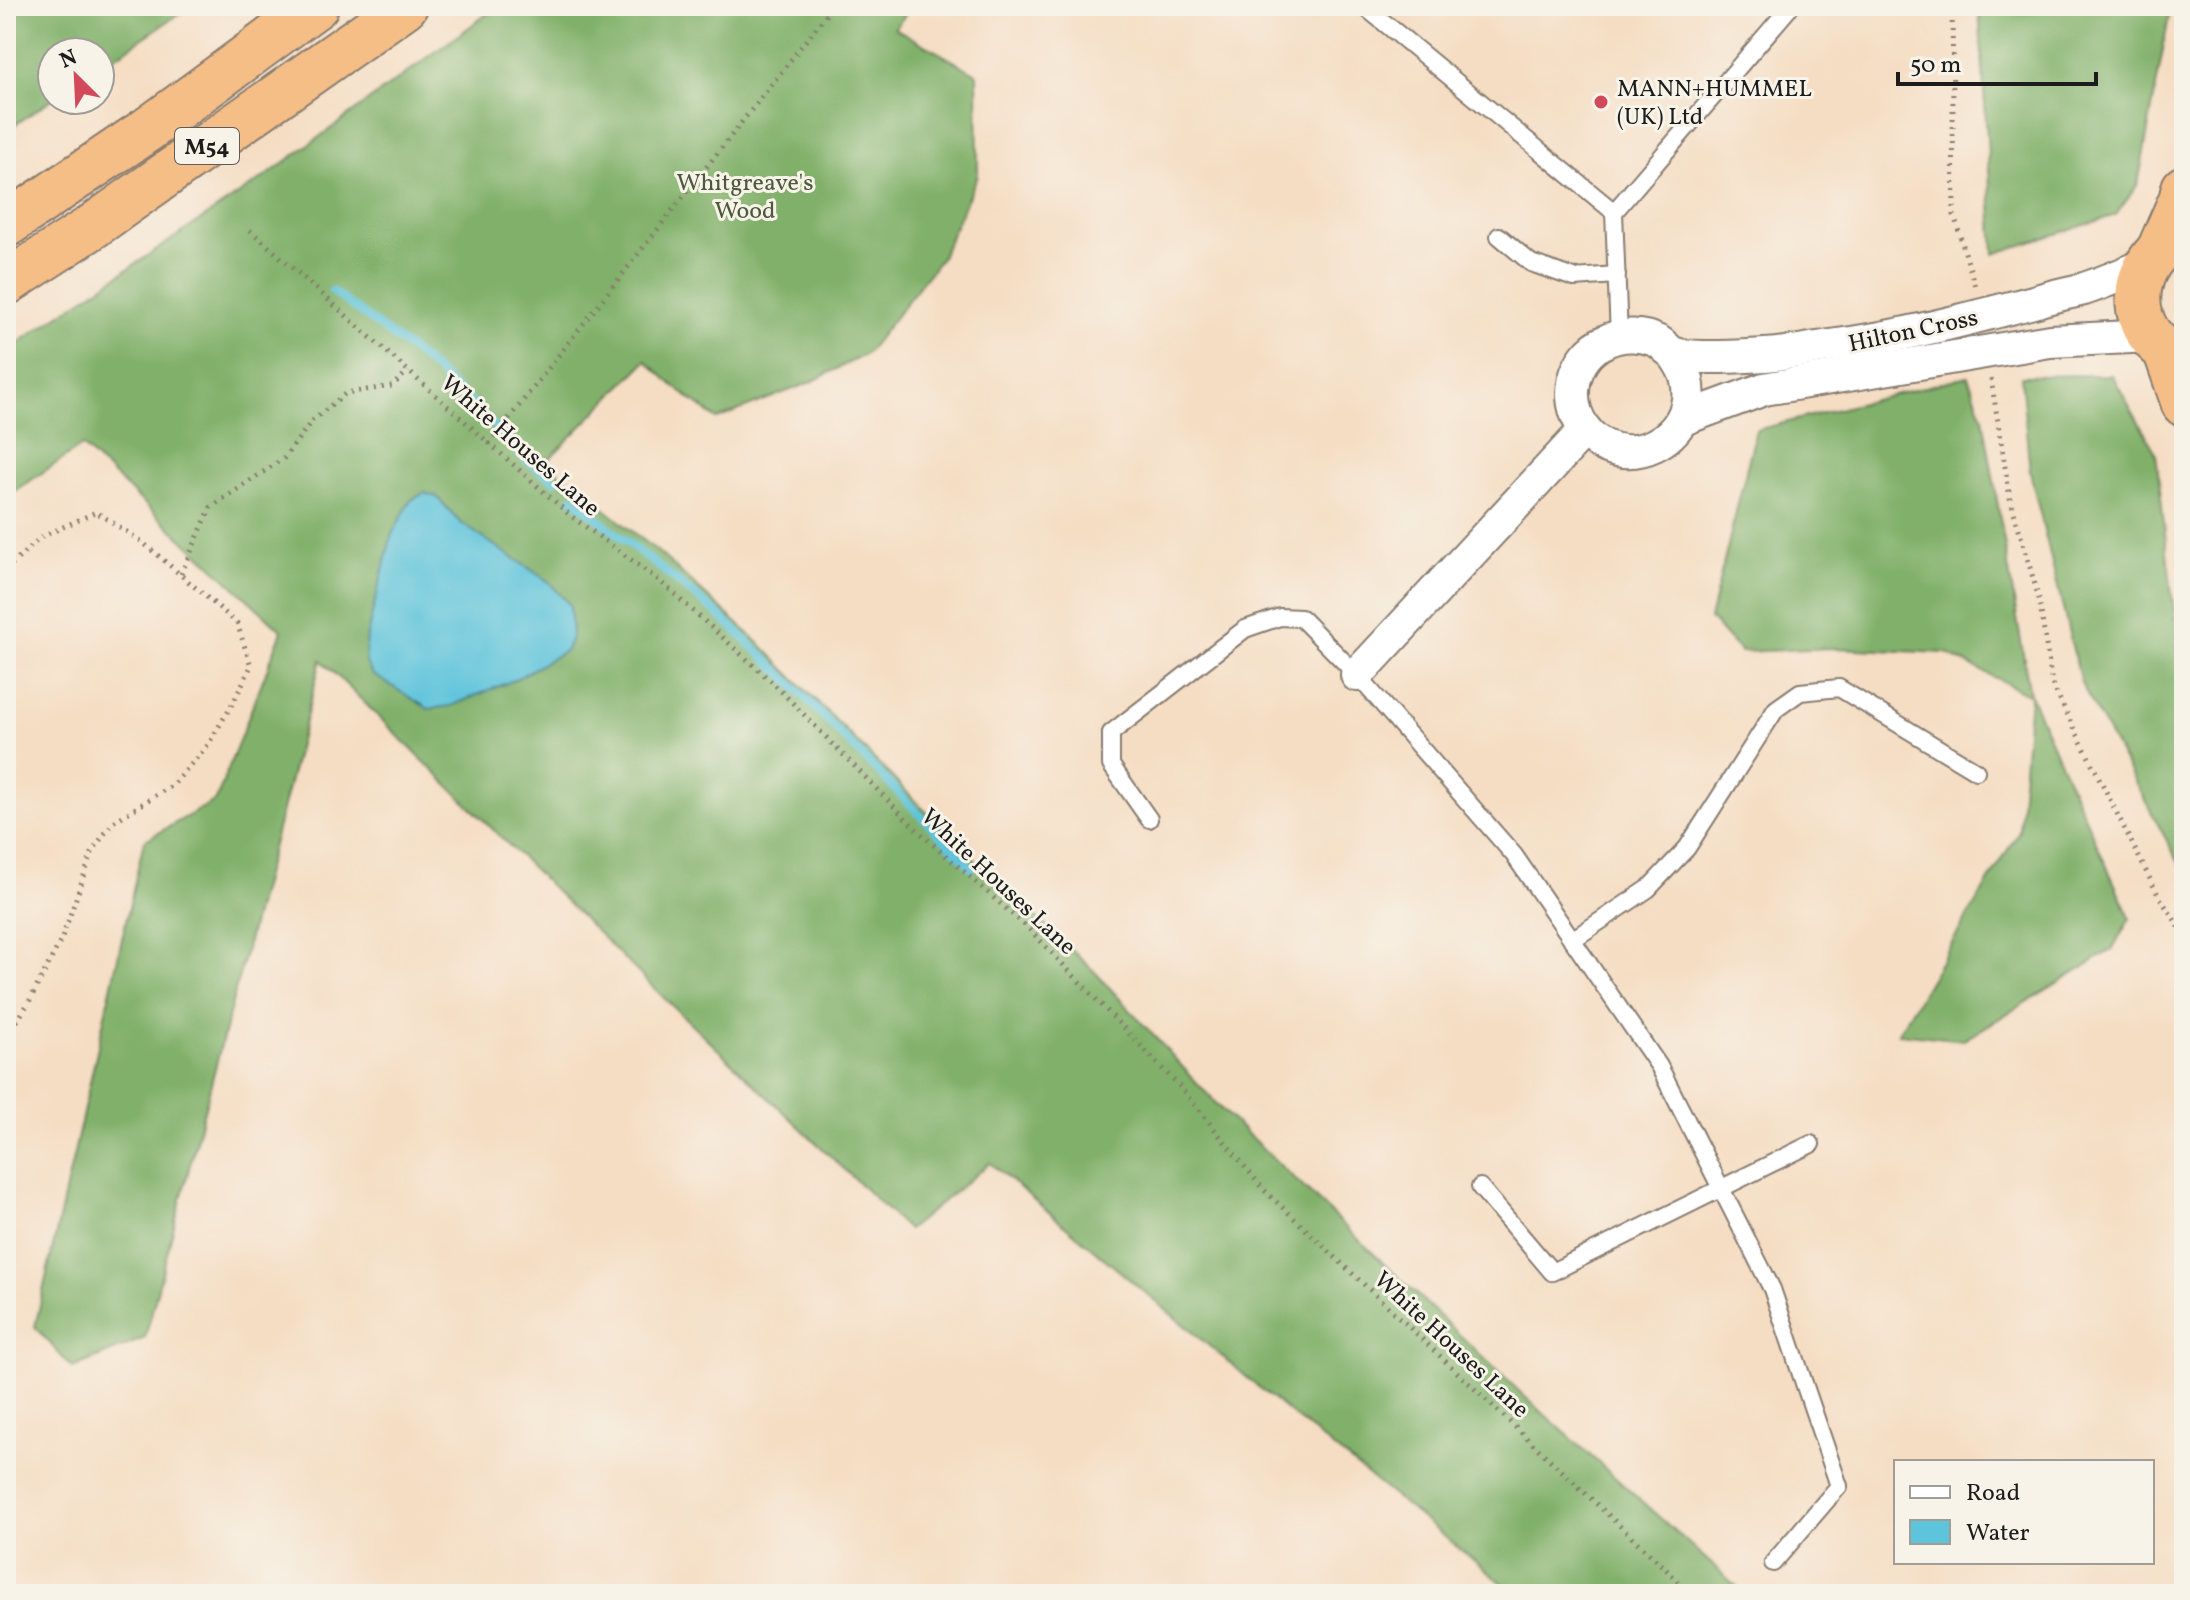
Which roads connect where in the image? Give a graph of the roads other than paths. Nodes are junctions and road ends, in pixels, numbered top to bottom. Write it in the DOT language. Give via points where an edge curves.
graph roads {
  1 [pos="316,6"];
  2 [pos="405,6"];
  3 [pos="1364,6"];
  4 [pos="1791,6"];
  5 [pos="2184,188"];
  6 [pos="1614,212"];
  7 [pos="6,225"];
  8 [pos="1499,236"];
  9 [pos="2163,249"];
  10 [pos="1617,275"];
  11 [pos="6,283"];
  12 [pos="1619,337"];
  13 [pos="2167,348"];
  14 [pos="1673,353"];
  15 [pos="2184,404"];
  16 [pos="1683,419"];
  17 [pos="1585,430"];
  18 [pos="1357,675"];
  19 [pos="1976,771"];
  20 [pos="1149,819"];
  21 [pos="1572,940"];
  22 [pos="1811,1144"];
  23 [pos="1480,1187"];
  24 [pos="1721,1189"];
  25 [pos="1773,1563"];
  1 -- 7 [label="highway, M54"];
  2 -- 11 [label="highway, M54"];
  3 -- 6 [label="lane"];
  4 -- 6 [label="lane"];
  5 -- 9 [label="highway"];
  6 -- 10 [label="lane"];
  8 -- 10 [label="lane" via="1531,263 1574,278"];
  9 -- 13 [label="highway" via="2140,280 2139,307 2143,321"];
  9 -- 14 [label="street, Hilton Cross" via="2084,289 1882,339 1766,355"];
  10 -- 12 [label="lane"];
  12 -- 14 [label="street, Hilton Cross" via="1640,336"];
  12 -- 17 [label="street" via="1592,350 1579,365 1572,399"];
  13 -- 15 [label="highway"];
  13 -- 16 [label="street, Hilton Cross" via="2050,341 1764,389"];
  14 -- 16 [label="street" via="1688,383"];
  16 -- 17 [label="street, Hilton Cross" via="1651,448 1631,451 1601,444"];
  17 -- 18 [label="street"];
  18 -- 20 [label="lane" via="1301,618 1280,617 1245,629 1111,733 1111,765"];
  18 -- 21 [label="lane" via="1514,855"];
  19 -- 21 [label="lane" via="1839,688 1800,692 1776,709 1687,848 1648,889"];
  21 -- 24 [label="lane" via="1659,1066"];
  22 -- 24 [label="lane"];
  23 -- 24 [label="lane" via="1552,1272"];
  24 -- 25 [label="lane" via="1772,1289 1839,1486"];
}
